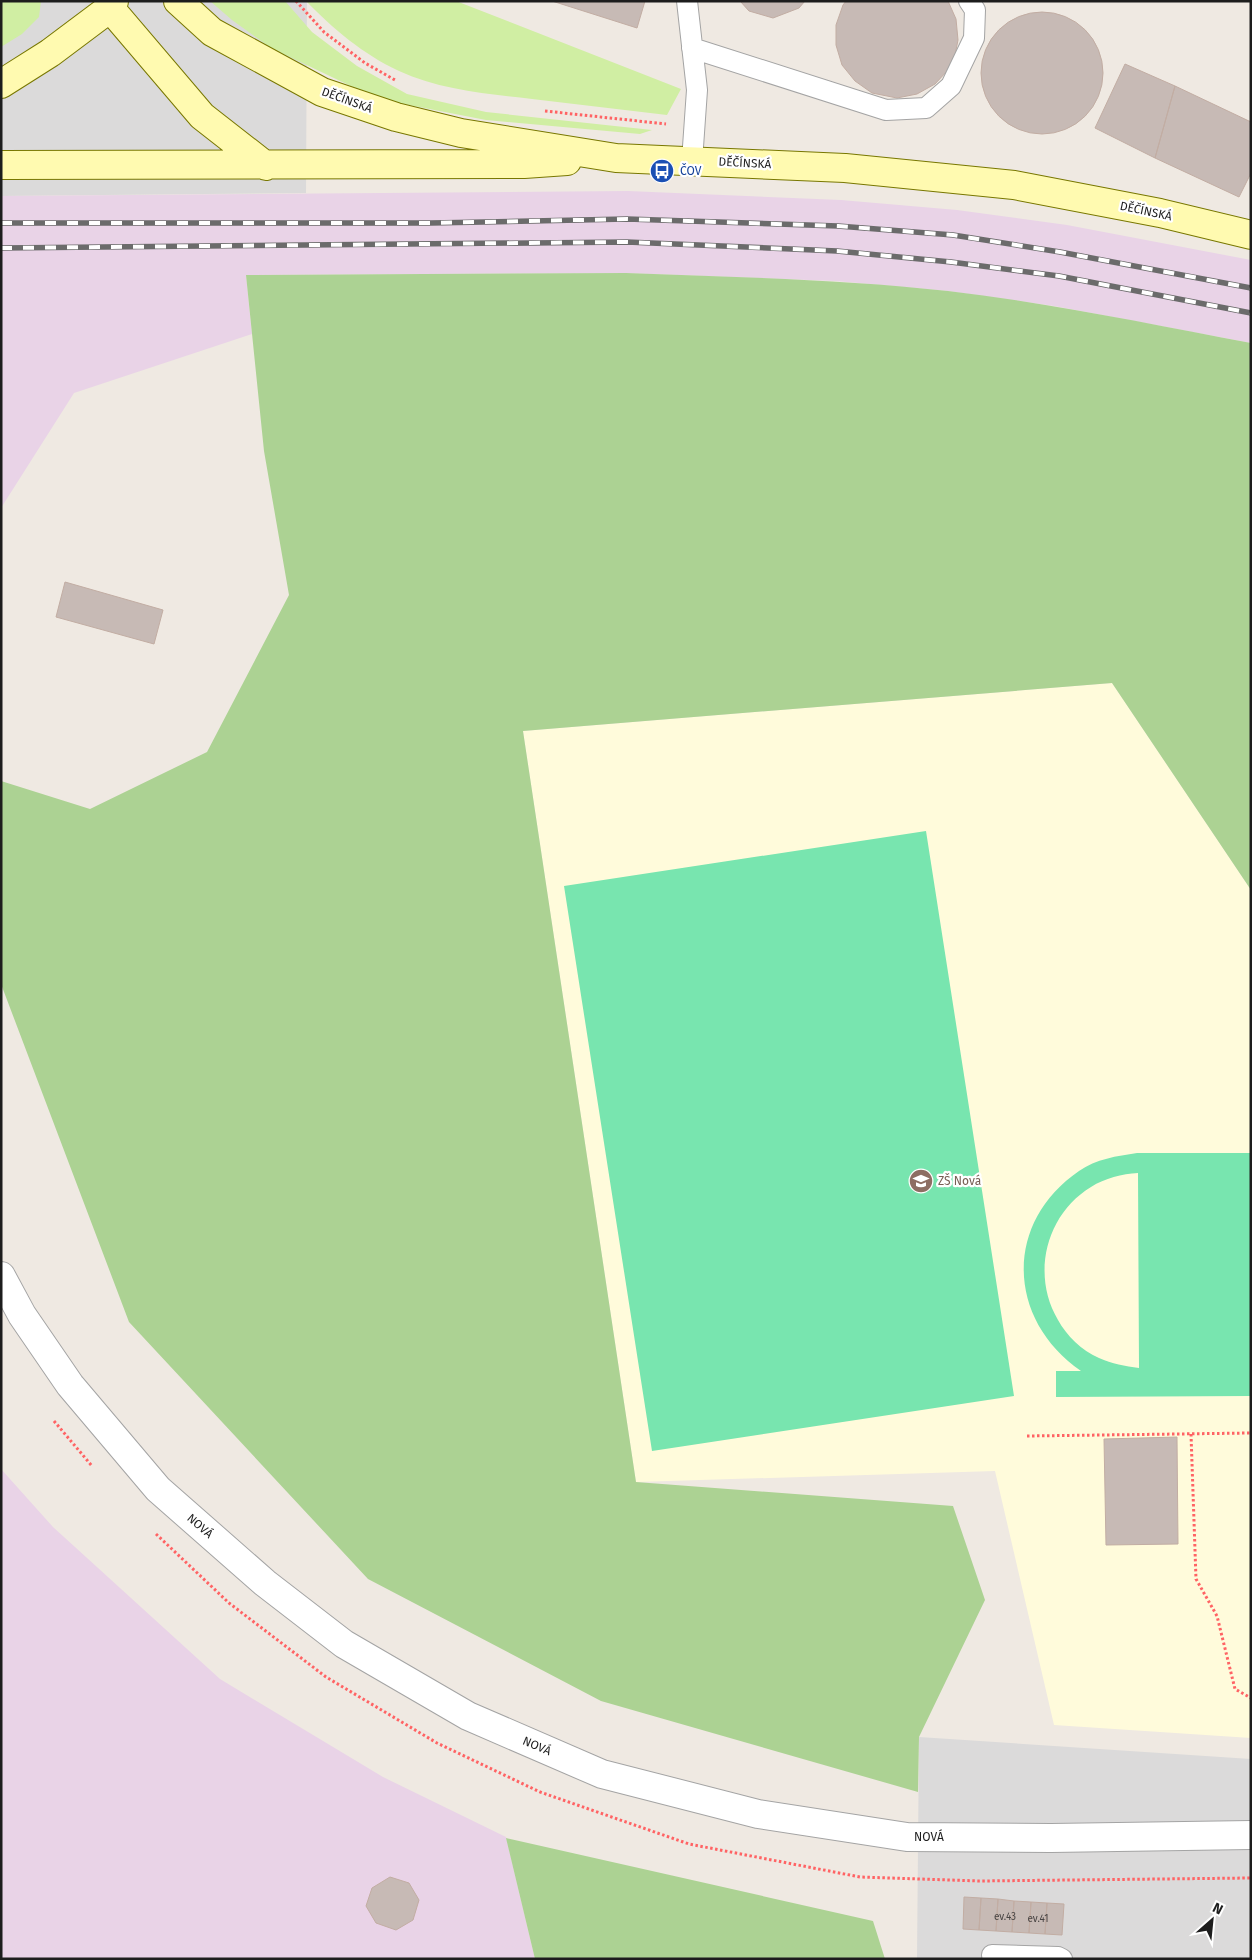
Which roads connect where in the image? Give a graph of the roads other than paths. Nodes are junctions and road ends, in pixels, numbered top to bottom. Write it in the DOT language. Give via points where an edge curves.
graph roads {
  1 [pos="178,1"];
  2 [pos="687,1"];
  3 [pos="969,1"];
  4 [pos="110,3"];
  5 [pos="692,48"];
  6 [pos="1,84"];
  7 [pos="616,158"];
  8 [pos="692,161"];
  9 [pos="1,165"];
  10 [pos="266,166"];
  11 [pos="1251,235"];
  12 [pos="1,1276"];
  13 [pos="1251,1835"];
  14 [pos="992,1955"];
  15 [pos="1062,1959"];
  1 -- 7 [label="main road, DĚČÍNSKÁ" via="212,32 322,92 396,117 461,133"];
  2 -- 5 [label="lane"];
  3 -- 5 [label="lane" via="975,10 974,38 951,86 926,108 886,110"];
  4 -- 6 [label="main road" via="50,53"];
  4 -- 10 [label="main road" via="202,116"];
  5 -- 8 [label="lane" via="697,90"];
  7 -- 8 [label="main road, DĚČÍNSKÁ"];
  7 -- 10 [label="main road" via="524,164"];
  8 -- 11 [label="main road, DĚČÍNSKÁ" via="845,168 1014,185 1160,213"];
  9 -- 10 [label="main road"];
  12 -- 13 [label="street, NOVÁ" via="22,1315 70,1385 158,1489 265,1583 344,1644 468,1716 602,1774 758,1814 898,1836"];
  14 -- 15 [label="lane"];
}
